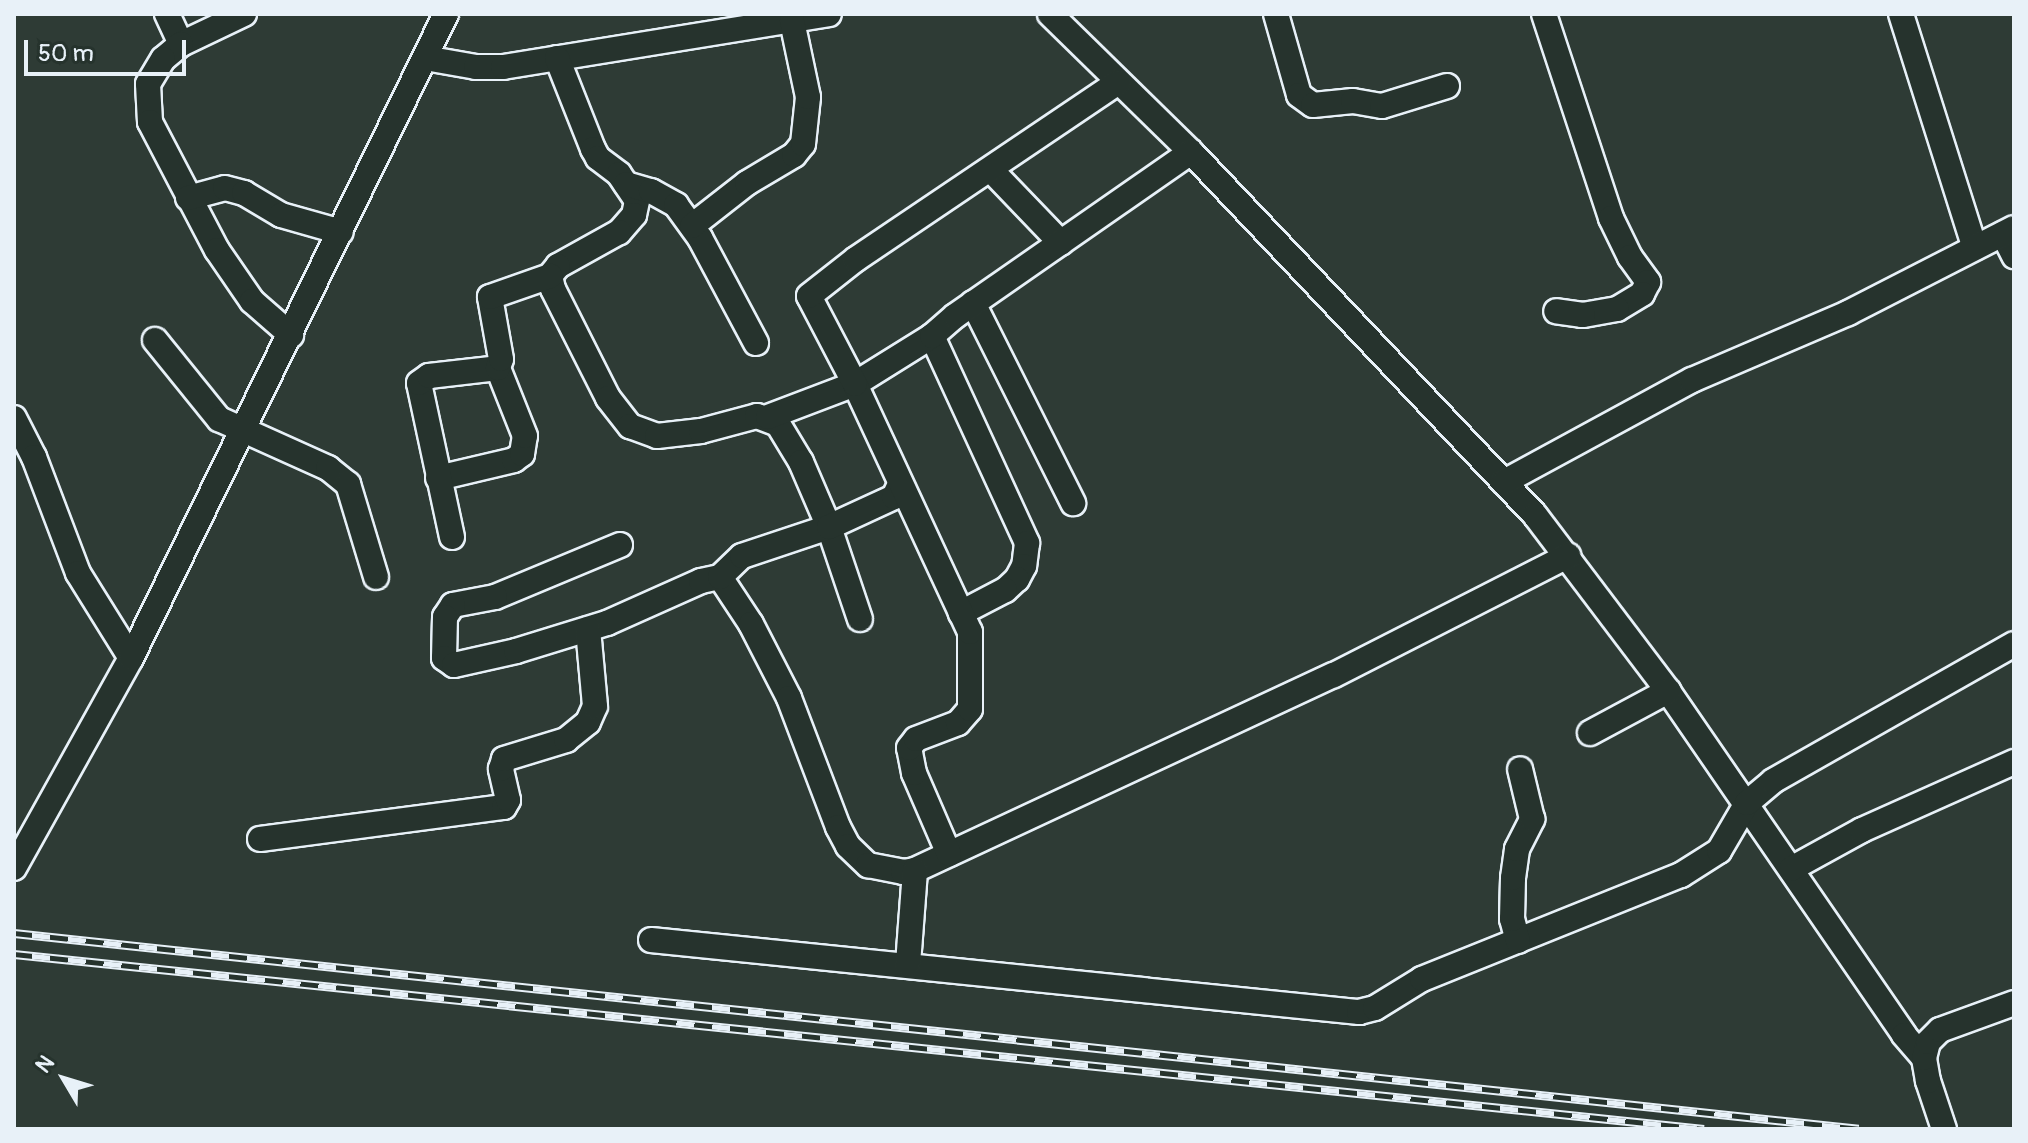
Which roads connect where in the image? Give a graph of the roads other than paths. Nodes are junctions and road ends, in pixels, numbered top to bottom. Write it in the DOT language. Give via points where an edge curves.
graph roads {
  1 [pos="167,14"];
  2 [pos="244,14"];
  3 [pos="446,14"];
  4 [pos="829,14"];
  5 [pos="1050,14"];
  6 [pos="1276,14"];
  7 [pos="1544,14"];
  8 [pos="1901,14"];
  9 [pos="792,21"];
  10 [pos="181,44"];
  11 [pos="425,58"];
  12 [pos="557,58"];
  13 [pos="1118,82"];
  14 [pos="1447,86"];
  15 [pos="1191,152"];
  16 [pos="991,170"];
  17 [pos="626,184"];
  18 [pos="188,198"];
  19 [pos="692,226"];
  20 [pos="2009,231"];
  21 [pos="341,232"];
  22 [pos="1061,243"];
  23 [pos="1975,248"];
  24 [pos="2014,256"];
  25 [pos="550,276"];
  26 [pos="973,303"];
  27 [pos="1556,311"];
  28 [pos="291,335"];
  29 [pos="932,336"];
  30 [pos="155,340"];
  31 [pos="756,343"];
  32 [pos="498,368"];
  33 [pos="855,384"];
  34 [pos="768,417"];
  35 [pos="14,418"];
  36 [pos="244,432"];
  37 [pos="438,478"];
  38 [pos="1504,482"];
  39 [pos="900,484"];
  40 [pos="1073,503"];
  41 [pos="829,527"];
  42 [pos="452,537"];
  43 [pos="620,545"];
  44 [pos="1568,556"];
  45 [pos="376,577"];
  46 [pos="720,577"];
  47 [pos="961,613"];
  48 [pos="860,619"];
  49 [pos="588,629"];
  50 [pos="2014,644"];
  51 [pos="131,658"];
  52 [pos="1668,691"];
  53 [pos="1590,733"];
  54 [pos="2014,762"];
  55 [pos="1520,769"];
  56 [pos="1747,803"];
  57 [pos="260,839"];
  58 [pos="949,854"];
  59 [pos="14,868"];
  60 [pos="1791,869"];
  61 [pos="915,870"];
  62 [pos="651,940"];
  63 [pos="1518,941"];
  64 [pos="908,964"];
  65 [pos="2014,1003"];
  66 [pos="1924,1058"];
  67 [pos="1944,1129"];
  1 -- 10 [label="street"];
  2 -- 10 [label="street"];
  3 -- 11 [label="street"];
  4 -- 9 [label="street"];
  5 -- 13 [label="street"];
  6 -- 14 [label="street" via="1299,95 1313,105 1353,101 1382,106"];
  7 -- 27 [label="street" via="1611,218 1648,282 1642,294 1617,309 1583,315"];
  8 -- 23 [label="street"];
  9 -- 12 [label="street"];
  9 -- 19 [label="street" via="808,97 803,144"];
  10 -- 18 [label="street" via="154,71 147,101 150,122"];
  11 -- 12 [label="street" via="476,67"];
  11 -- 21 [label="street"];
  12 -- 17 [label="street" via="593,149"];
  13 -- 15 [label="street"];
  13 -- 16 [label="street"];
  15 -- 22 [label="street"];
  15 -- 38 [label="street"];
  16 -- 22 [label="street"];
  16 -- 33 [label="street" via="812,290 809,301"];
  17 -- 19 [label="street" via="667,198"];
  17 -- 25 [label="street" via="637,201 628,222"];
  18 -- 21 [label="street" via="225,188 281,215"];
  18 -- 28 [label="street" via="252,301"];
  19 -- 31 [label="street"];
  20 -- 23 [label="street"];
  20 -- 24 [label="street"];
  21 -- 28 [label="street"];
  22 -- 26 [label="street"];
  23 -- 38 [label="street" via="1848,313 1692,380"];
  25 -- 32 [label="street" via="490,297"];
  25 -- 34 [label="street" via="608,398 630,426 675,436"];
  26 -- 29 [label="street"];
  26 -- 40 [label="street"];
  28 -- 36 [label="street"];
  29 -- 33 [label="street"];
  29 -- 47 [label="street" via="1027,543 1017,579"];
  30 -- 36 [label="street" via="213,413"];
  32 -- 37 [label="street" via="429,376 419,383"];
  32 -- 37 [label="street" via="525,436 522,454"];
  33 -- 34 [label="street"];
  33 -- 39 [label="street"];
  34 -- 41 [label="street" via="801,462"];
  35 -- 51 [label="street" via="78,573"];
  36 -- 45 [label="street" via="328,468 348,484"];
  36 -- 51 [label="street"];
  37 -- 42 [label="street"];
  38 -- 44 [label="street"];
  39 -- 41 [label="street" via="894,497"];
  39 -- 47 [label="street"];
  41 -- 46 [label="street" via="742,556"];
  41 -- 48 [label="street"];
  43 -- 49 [label="street" via="495,597 453,605 445,617 444,658 454,665"];
  44 -- 52 [label="street"];
  44 -- 58 [label="street" via="1334,675"];
  46 -- 49 [label="street"];
  46 -- 61 [label="street" via="789,698 848,846 868,865"];
  47 -- 58 [label="street" via="971,641 970,709 958,723 916,739 908,755"];
  49 -- 57 [label="street" via="595,706 588,722 566,740 504,759 504,807"];
  50 -- 56 [label="street" via="1821,751"];
  51 -- 59 [label="street"];
  52 -- 53 [label="street"];
  52 -- 56 [label="street"];
  54 -- 60 [label="street" via="1862,830"];
  55 -- 63 [label="street" via="1532,819 1517,849 1513,878 1512,919"];
  56 -- 60 [label="street"];
  56 -- 63 [label="street" via="1719,851 1681,875"];
  58 -- 61 [label="street"];
  60 -- 66 [label="street"];
  61 -- 64 [label="street"];
  62 -- 64 [label="street"];
  63 -- 64 [label="street" via="1422,979 1359,1012"];
  65 -- 66 [label="street" via="1940,1030 1928,1042"];
  66 -- 67 [label="street"];
}
